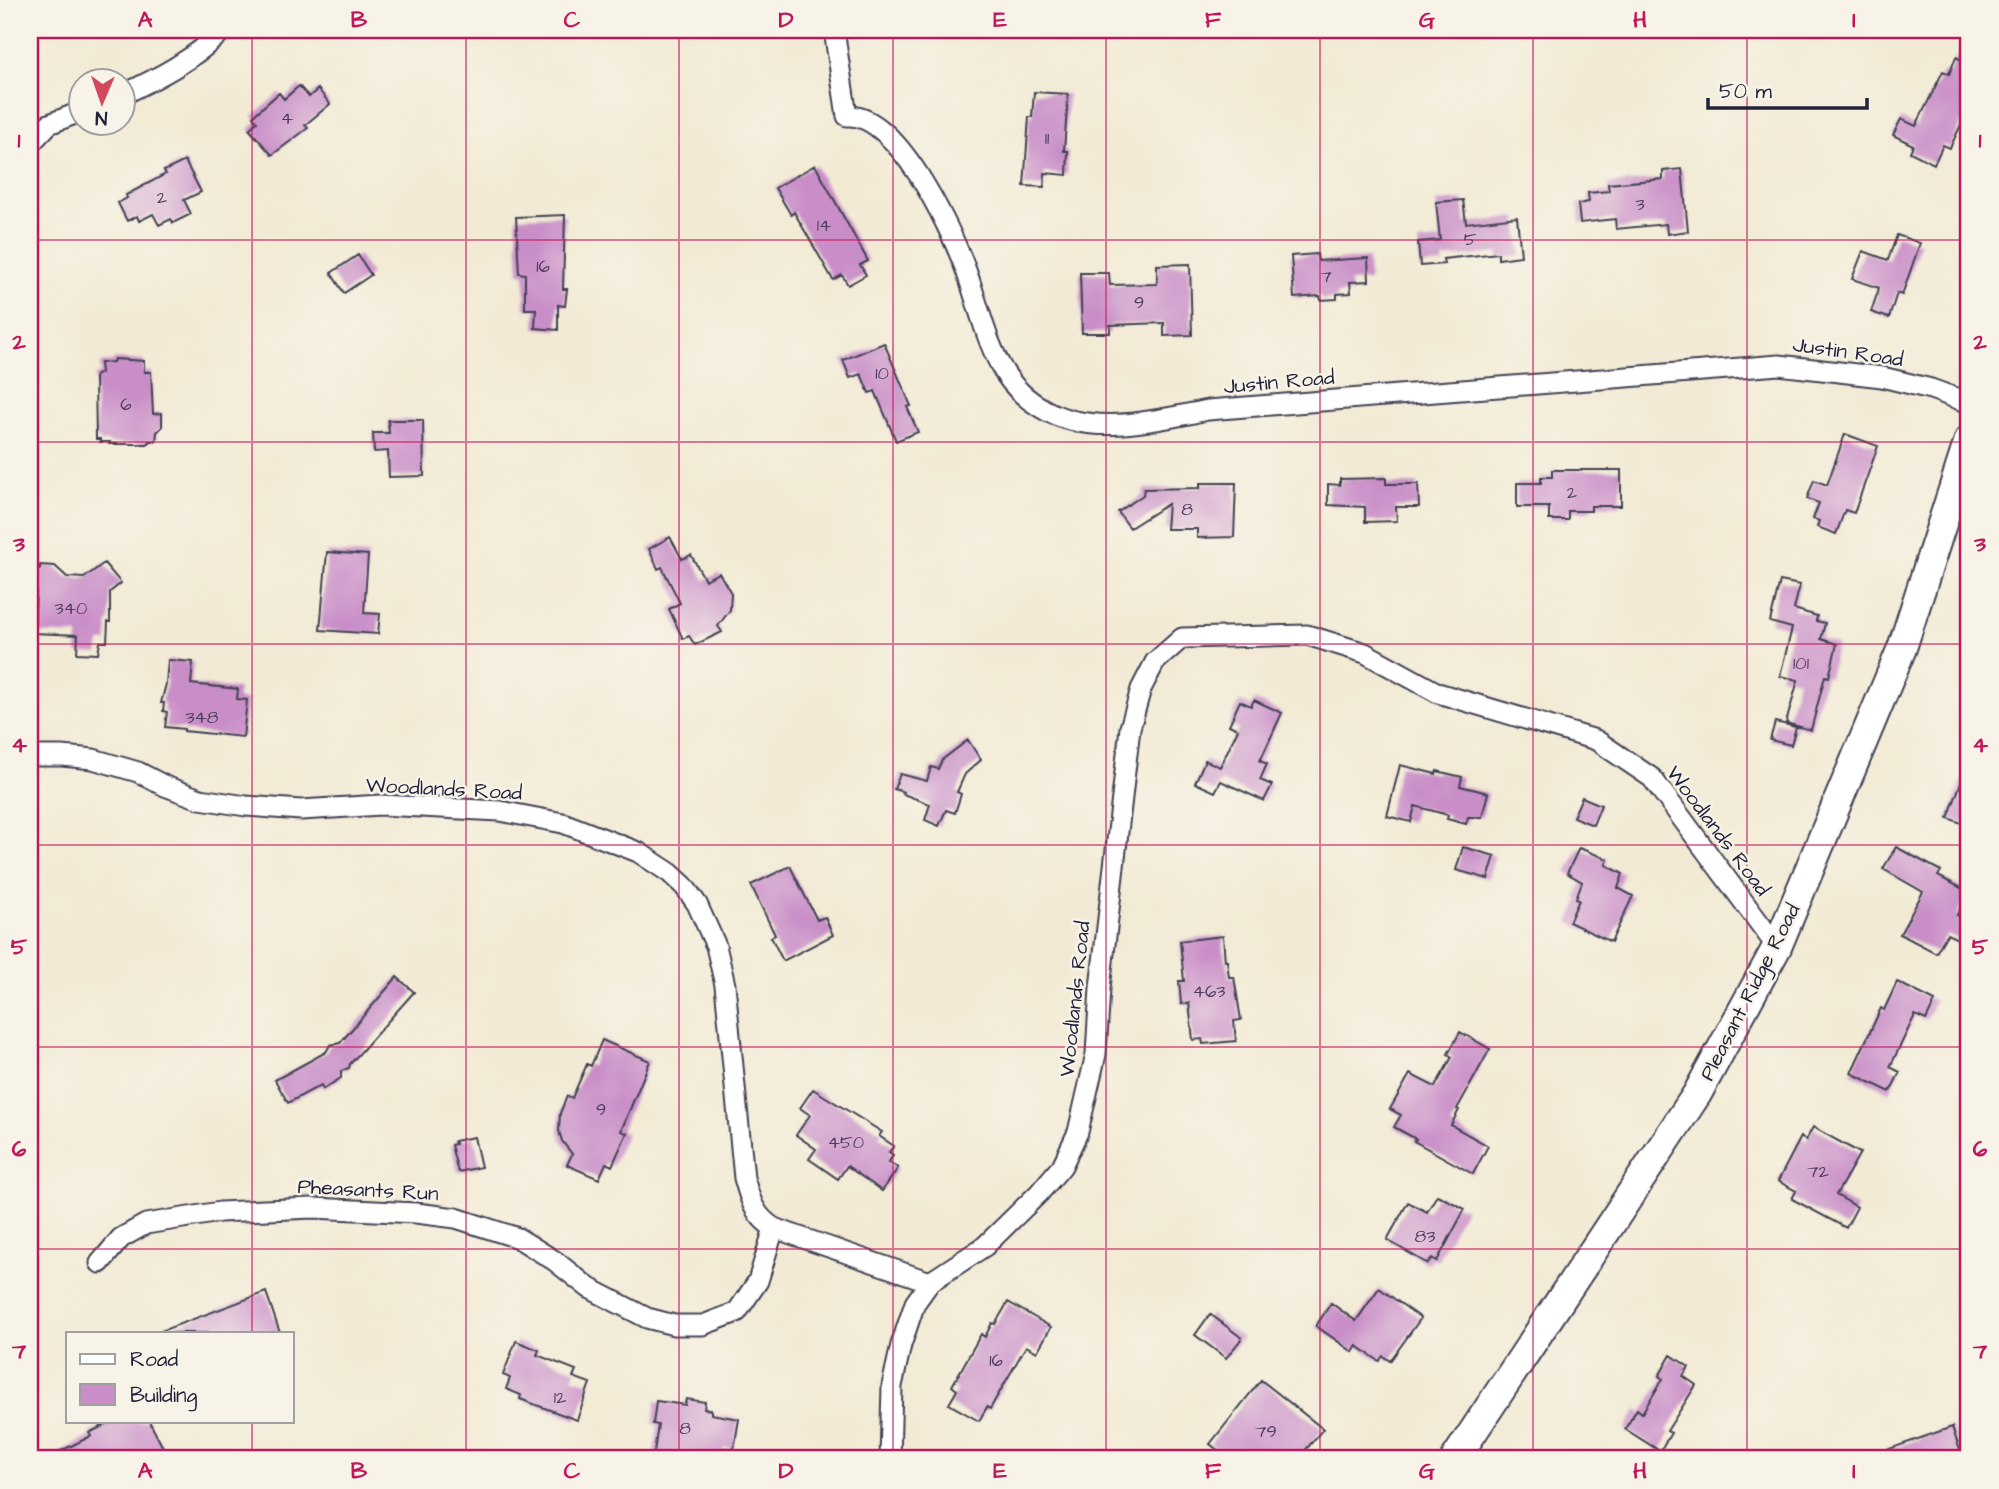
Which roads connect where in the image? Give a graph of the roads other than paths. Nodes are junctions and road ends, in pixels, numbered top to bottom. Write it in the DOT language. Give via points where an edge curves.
graph roads {
  1 [pos="223,30"];
  2 [pos="834,30"];
  3 [pos="136,88"];
  4 [pos="66,117"];
  5 [pos="30,144"];
  6 [pos="1969,402"];
  7 [pos="1969,440"];
  8 [pos="30,756"];
  9 [pos="1777,947"];
  10 [pos="774,1228"];
  11 [pos="100,1263"];
  12 [pos="930,1282"];
  13 [pos="890,1459"];
  14 [pos="1455,1459"];
  1 -- 3 [label="street" via="194,54"];
  2 -- 6 [label="street, Justin Road" via="847,116 880,128 897,142 964,263 1006,374 1023,396 1070,420 1143,422 1208,410 1779,365 1882,377"];
  4 -- 5 [label="street" via="49,124"];
  7 -- 9 [label="street, Pleasant Ridge Road" via="1902,648"];
  8 -- 10 [label="street, Woodlands Road" via="93,760 138,772 200,799 246,806 301,810 381,805 500,811 563,823 648,858 684,886 716,946 725,985 744,1178 751,1205"];
  9 -- 12 [label="street, Woodlands Road" via="1652,778 1596,740 1438,693 1365,653 1307,635 1182,638 1155,662 1141,689 1130,728 1096,1054 1078,1132 1062,1166 1039,1193 985,1246"];
  9 -- 14 [label="street, Pleasant Ridge Road" via="1697,1094"];
  10 -- 11 [label="street, Pheasants Run" via="758,1281 737,1312 704,1325 674,1325 647,1318 589,1288 518,1238 456,1218 416,1213 313,1208 220,1212 146,1224 121,1238"];
  10 -- 12 [label="street, Woodlands Road"];
  12 -- 13 [label="street" via="915,1303 901,1345 892,1386"];
}
